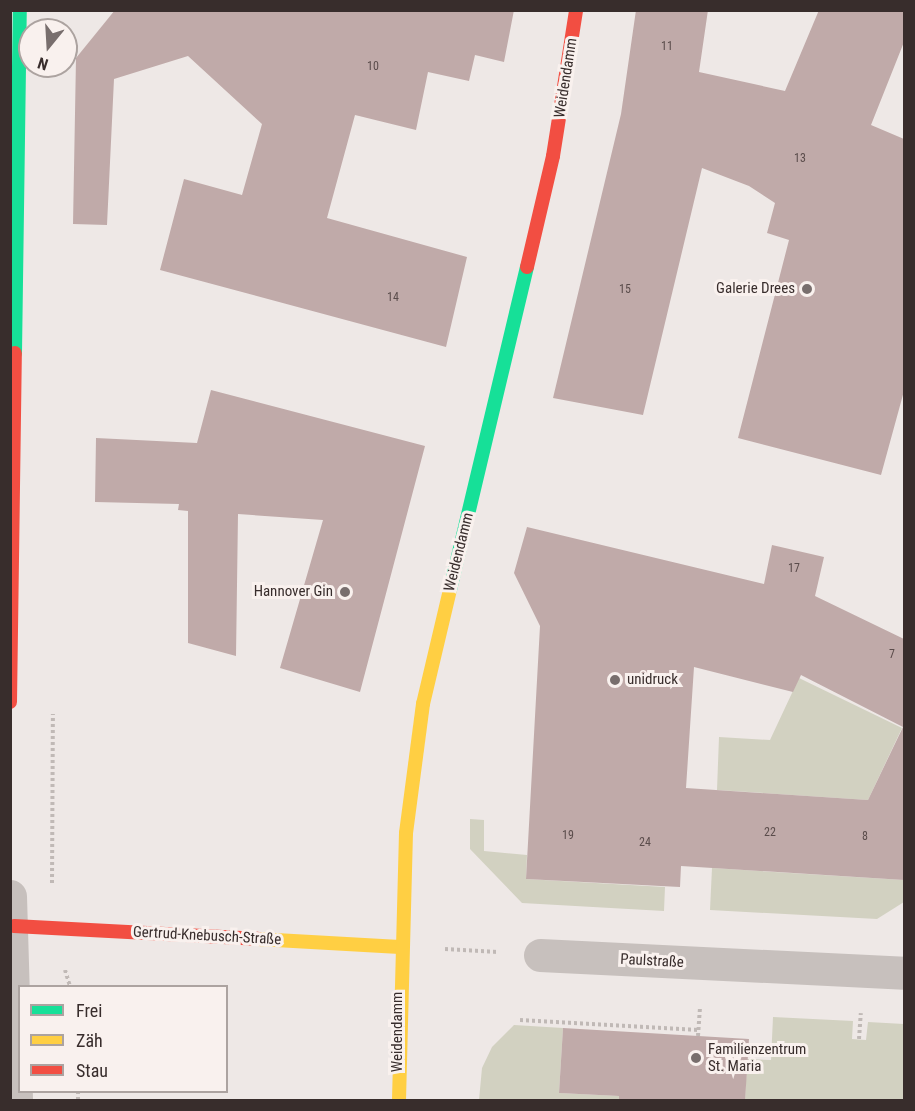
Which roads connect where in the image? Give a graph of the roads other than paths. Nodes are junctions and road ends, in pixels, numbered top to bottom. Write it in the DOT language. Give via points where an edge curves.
graph roads {
  1 [pos="20,10"];
  2 [pos="576,10"];
  3 [pos="10,702"];
  4 [pos="12,911"];
  5 [pos="400,947"];
  6 [pos="540,955"];
  7 [pos="904,973"];
  8 [pos="16,1101"];
  9 [pos="399,1101"];
  1 -- 3 [label="main road"];
  2 -- 5 [label="main road, Weidendamm" via="553,156 423,704 408,805"];
  4 -- 5 [label="main road, Gertrud-Knebusch-Straße"];
  4 -- 8 [label="street, Gertrud-Knebusch-Straße"];
  5 -- 9 [label="main road, Weidendamm"];
  6 -- 7 [label="street, Paulstraße"];
}
